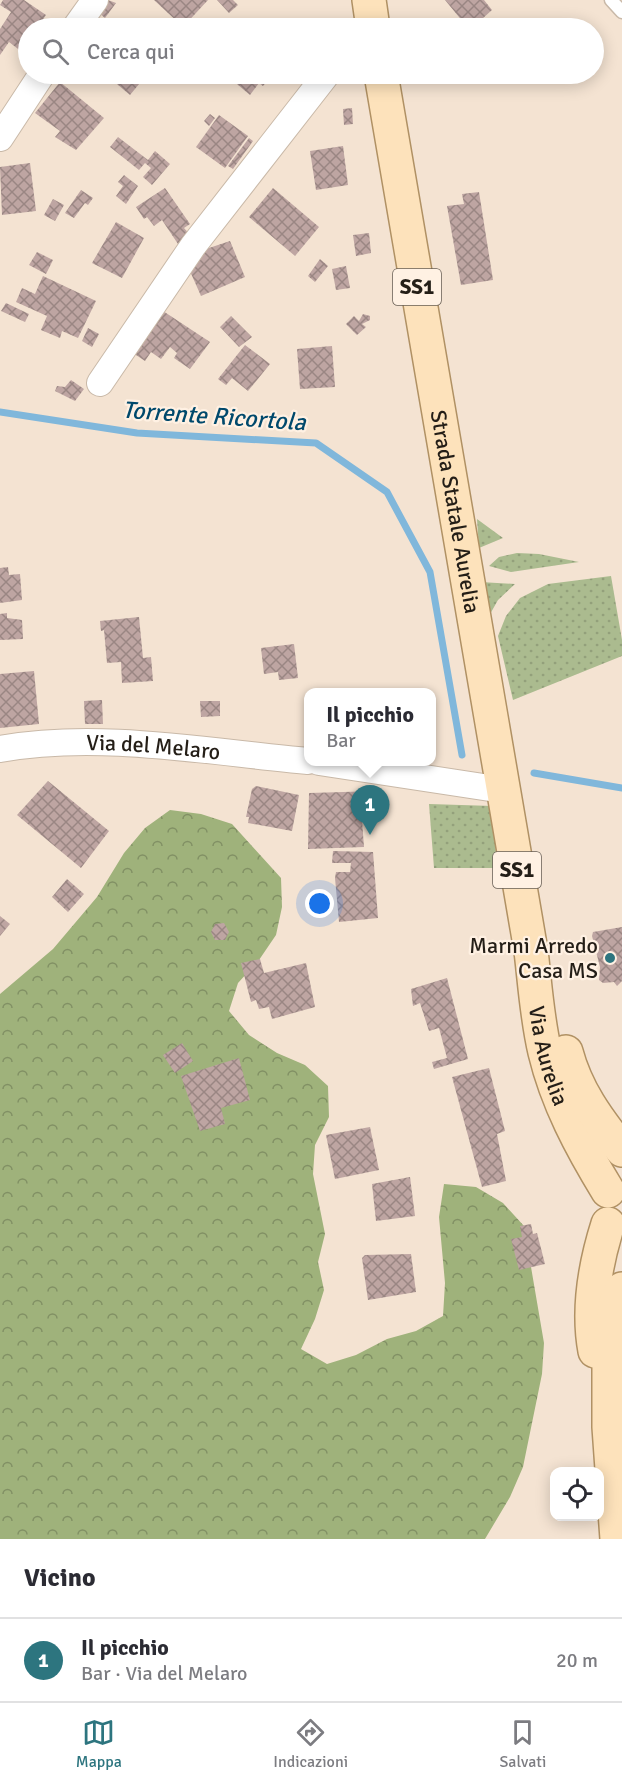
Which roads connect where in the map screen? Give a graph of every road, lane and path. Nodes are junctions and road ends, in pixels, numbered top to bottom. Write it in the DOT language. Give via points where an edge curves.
graph roads {
  1 [pos="95,0"];
  2 [pos="611,0"];
  3 [pos="622,12"];
  4 [pos="82,18"];
  5 [pos="35,84"];
  6 [pos="319,84"];
  7 [pos="383,84"];
  8 [pos="0,138"];
  9 [pos="100,383"];
  10 [pos="0,749"];
  11 [pos="304,761"];
  12 [pos="345,766"];
  13 [pos="503,790"];
  14 [pos="531,951"];
  15 [pos="622,1150"];
  16 [pos="615,1184"];
  17 [pos="615,1231"];
  18 [pos="622,1289"];
  19 [pos="609,1427"];
  20 [pos="616,1539"];
  1 -- 4 [label="street"];
  2 -- 3 [label="lane"];
  5 -- 8 [label="street"];
  6 -- 9 [label="street" via="193,246"];
  7 -- 13 [label="main road, Strada Statale Aurelia / SS1"];
  10 -- 11 [label="street, Via del Melaro" via="33,743 117,742"];
  12 -- 13 [label="street"];
  13 -- 14 [label="main road, Strada Statale Aurelia / SS1"];
  14 -- 15 [label="main road, Via Aurelia" via="556,1016 570,1068 592,1113"];
  14 -- 16 [label="main road, Via Aurelia" via="545,1051 558,1096 580,1145"];
  16 -- 17 [label="main road" via="604,1202"];
  17 -- 19 [label="main road" via="596,1262 592,1312 593,1341"];
  18 -- 19 [label="main road" via="616,1302 609,1358"];
  19 -- 20 [label="main road"];
}
